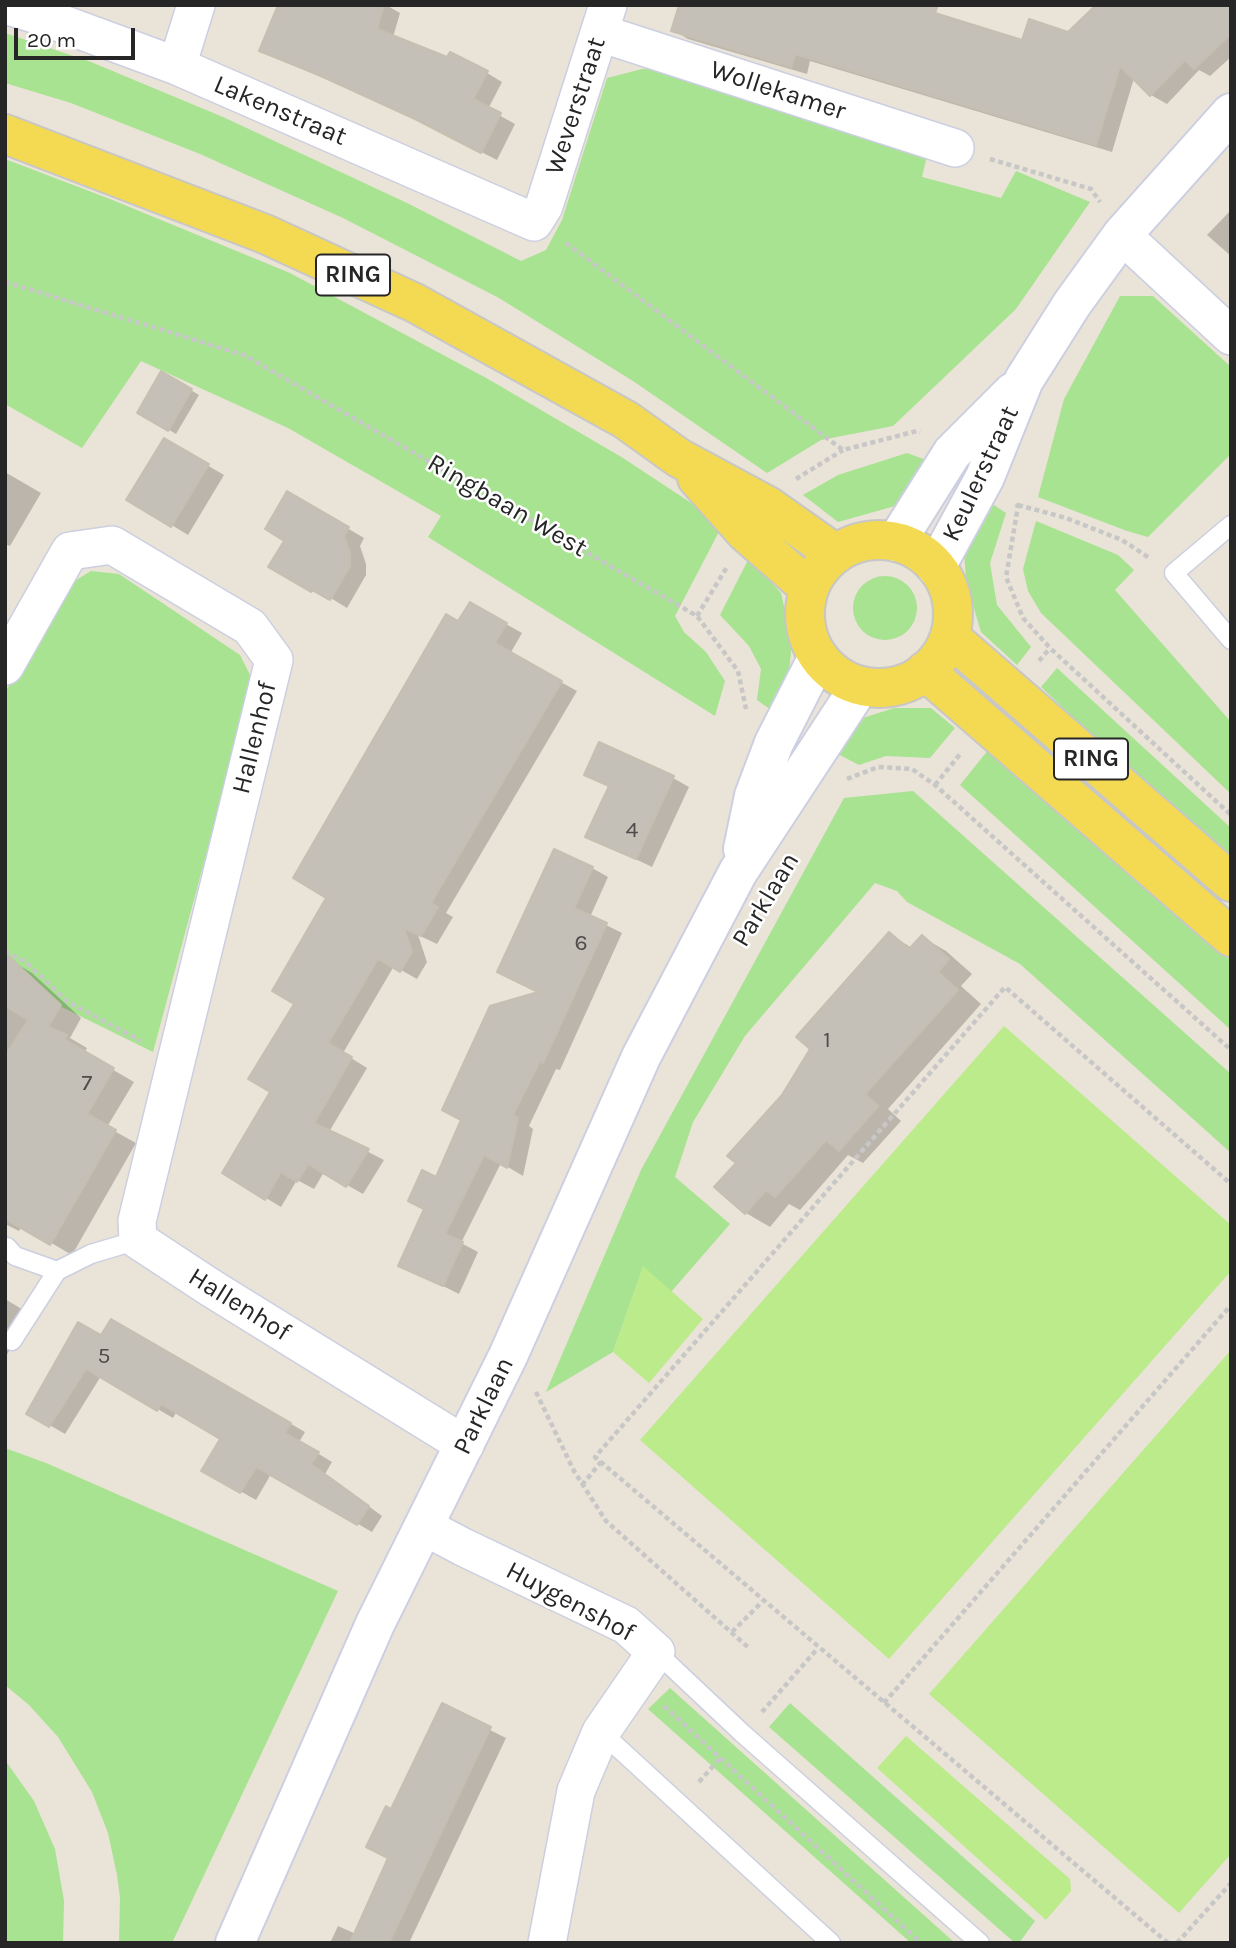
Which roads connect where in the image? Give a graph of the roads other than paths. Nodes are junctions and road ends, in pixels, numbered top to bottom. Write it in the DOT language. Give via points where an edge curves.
graph roads {
  1 [pos="5,5"];
  2 [pos="196,5"];
  3 [pos="604,19"];
  4 [pos="177,66"];
  5 [pos="1231,113"];
  6 [pos="5,134"];
  7 [pos="955,148"];
  8 [pos="544,206"];
  9 [pos="1122,235"];
  10 [pos="1231,336"];
  11 [pos="1024,380"];
  12 [pos="679,458"];
  13 [pos="1231,525"];
  14 [pos="896,542"];
  15 [pos="836,554"];
  16 [pos="936,567"];
  17 [pos="809,588"];
  18 [pos="15,627"];
  19 [pos="950,637"];
  20 [pos="1231,640"];
  21 [pos="818,657"];
  22 [pos="5,666"];
  23 [pos="925,671"];
  24 [pos="860,686"];
  25 [pos="738,872"];
  26 [pos="1231,882"];
  27 [pos="1231,937"];
  28 [pos="138,1240"];
  29 [pos="7,1247"];
  30 [pos="57,1271"];
  31 [pos="12,1340"];
  32 [pos="464,1445"];
  33 [pos="425,1527"];
  34 [pos="656,1653"];
  35 [pos="601,1732"];
  36 [pos="235,1943"];
  37 [pos="547,1943"];
  38 [pos="831,1943"];
  39 [pos="980,1943"];
  1 -- 4 [label="street, Lakenstraat"];
  2 -- 4 [label="street"];
  3 -- 7 [label="street, Wollekamer"];
  3 -- 8 [label="street, Weverstraat"];
  4 -- 8 [label="street, Lakenstraat" via="534,222"];
  5 -- 9 [label="street, Keulerstraat"];
  6 -- 12 [label="main road, RING" via="265,234 415,303 626,420"];
  9 -- 10 [label="street"];
  9 -- 11 [label="street, Keulerstraat"];
  11 -- 14 [label="street, Keulerstraat" via="952,453"];
  11 -- 16 [label="street, Keulerstraat" via="985,477"];
  12 -- 15 [label="main road, RING" via="768,506"];
  12 -- 17 [label="main road, RING" via="746,533"];
  13 -- 20 [label="lane" via="1174,573"];
  14 -- 15 [label="main road" via="864,541"];
  14 -- 16 [label="main road" via="918,551"];
  15 -- 17 [label="main road" via="819,569"];
  16 -- 19 [label="main road" via="953,608"];
  17 -- 21 [label="main road" via="805,624"];
  18 -- 22 [label="street, Hallenhof"];
  18 -- 28 [label="street, Hallenhof" via="70,551 113,545 250,627 274,660 136,1221"];
  19 -- 23 [label="main road"];
  19 -- 26 [label="main road, RING"];
  21 -- 24 [label="main road" via="844,680"];
  21 -- 25 [label="street, Parklaan" via="774,743 754,796"];
  23 -- 24 [label="main road" via="895,687"];
  23 -- 27 [label="main road, RING"];
  24 -- 25 [label="street, Parklaan"];
  25 -- 32 [label="street, Parklaan" via="641,1057"];
  28 -- 30 [label="lane" via="91,1254"];
  28 -- 32 [label="street, Hallenhof"];
  29 -- 30 [label="lane" via="15,1256"];
  30 -- 31 [label="lane"];
  32 -- 33 [label="street, Parklaan"];
  33 -- 34 [label="street, Huygenshof" via="626,1625"];
  33 -- 36 [label="street, Parklaan" via="375,1624"];
  34 -- 35 [label="street, Huygenshof"];
  34 -- 39 [label="lane"];
  35 -- 37 [label="street, Huygenshof" via="576,1791"];
  35 -- 38 [label="lane"];
}
